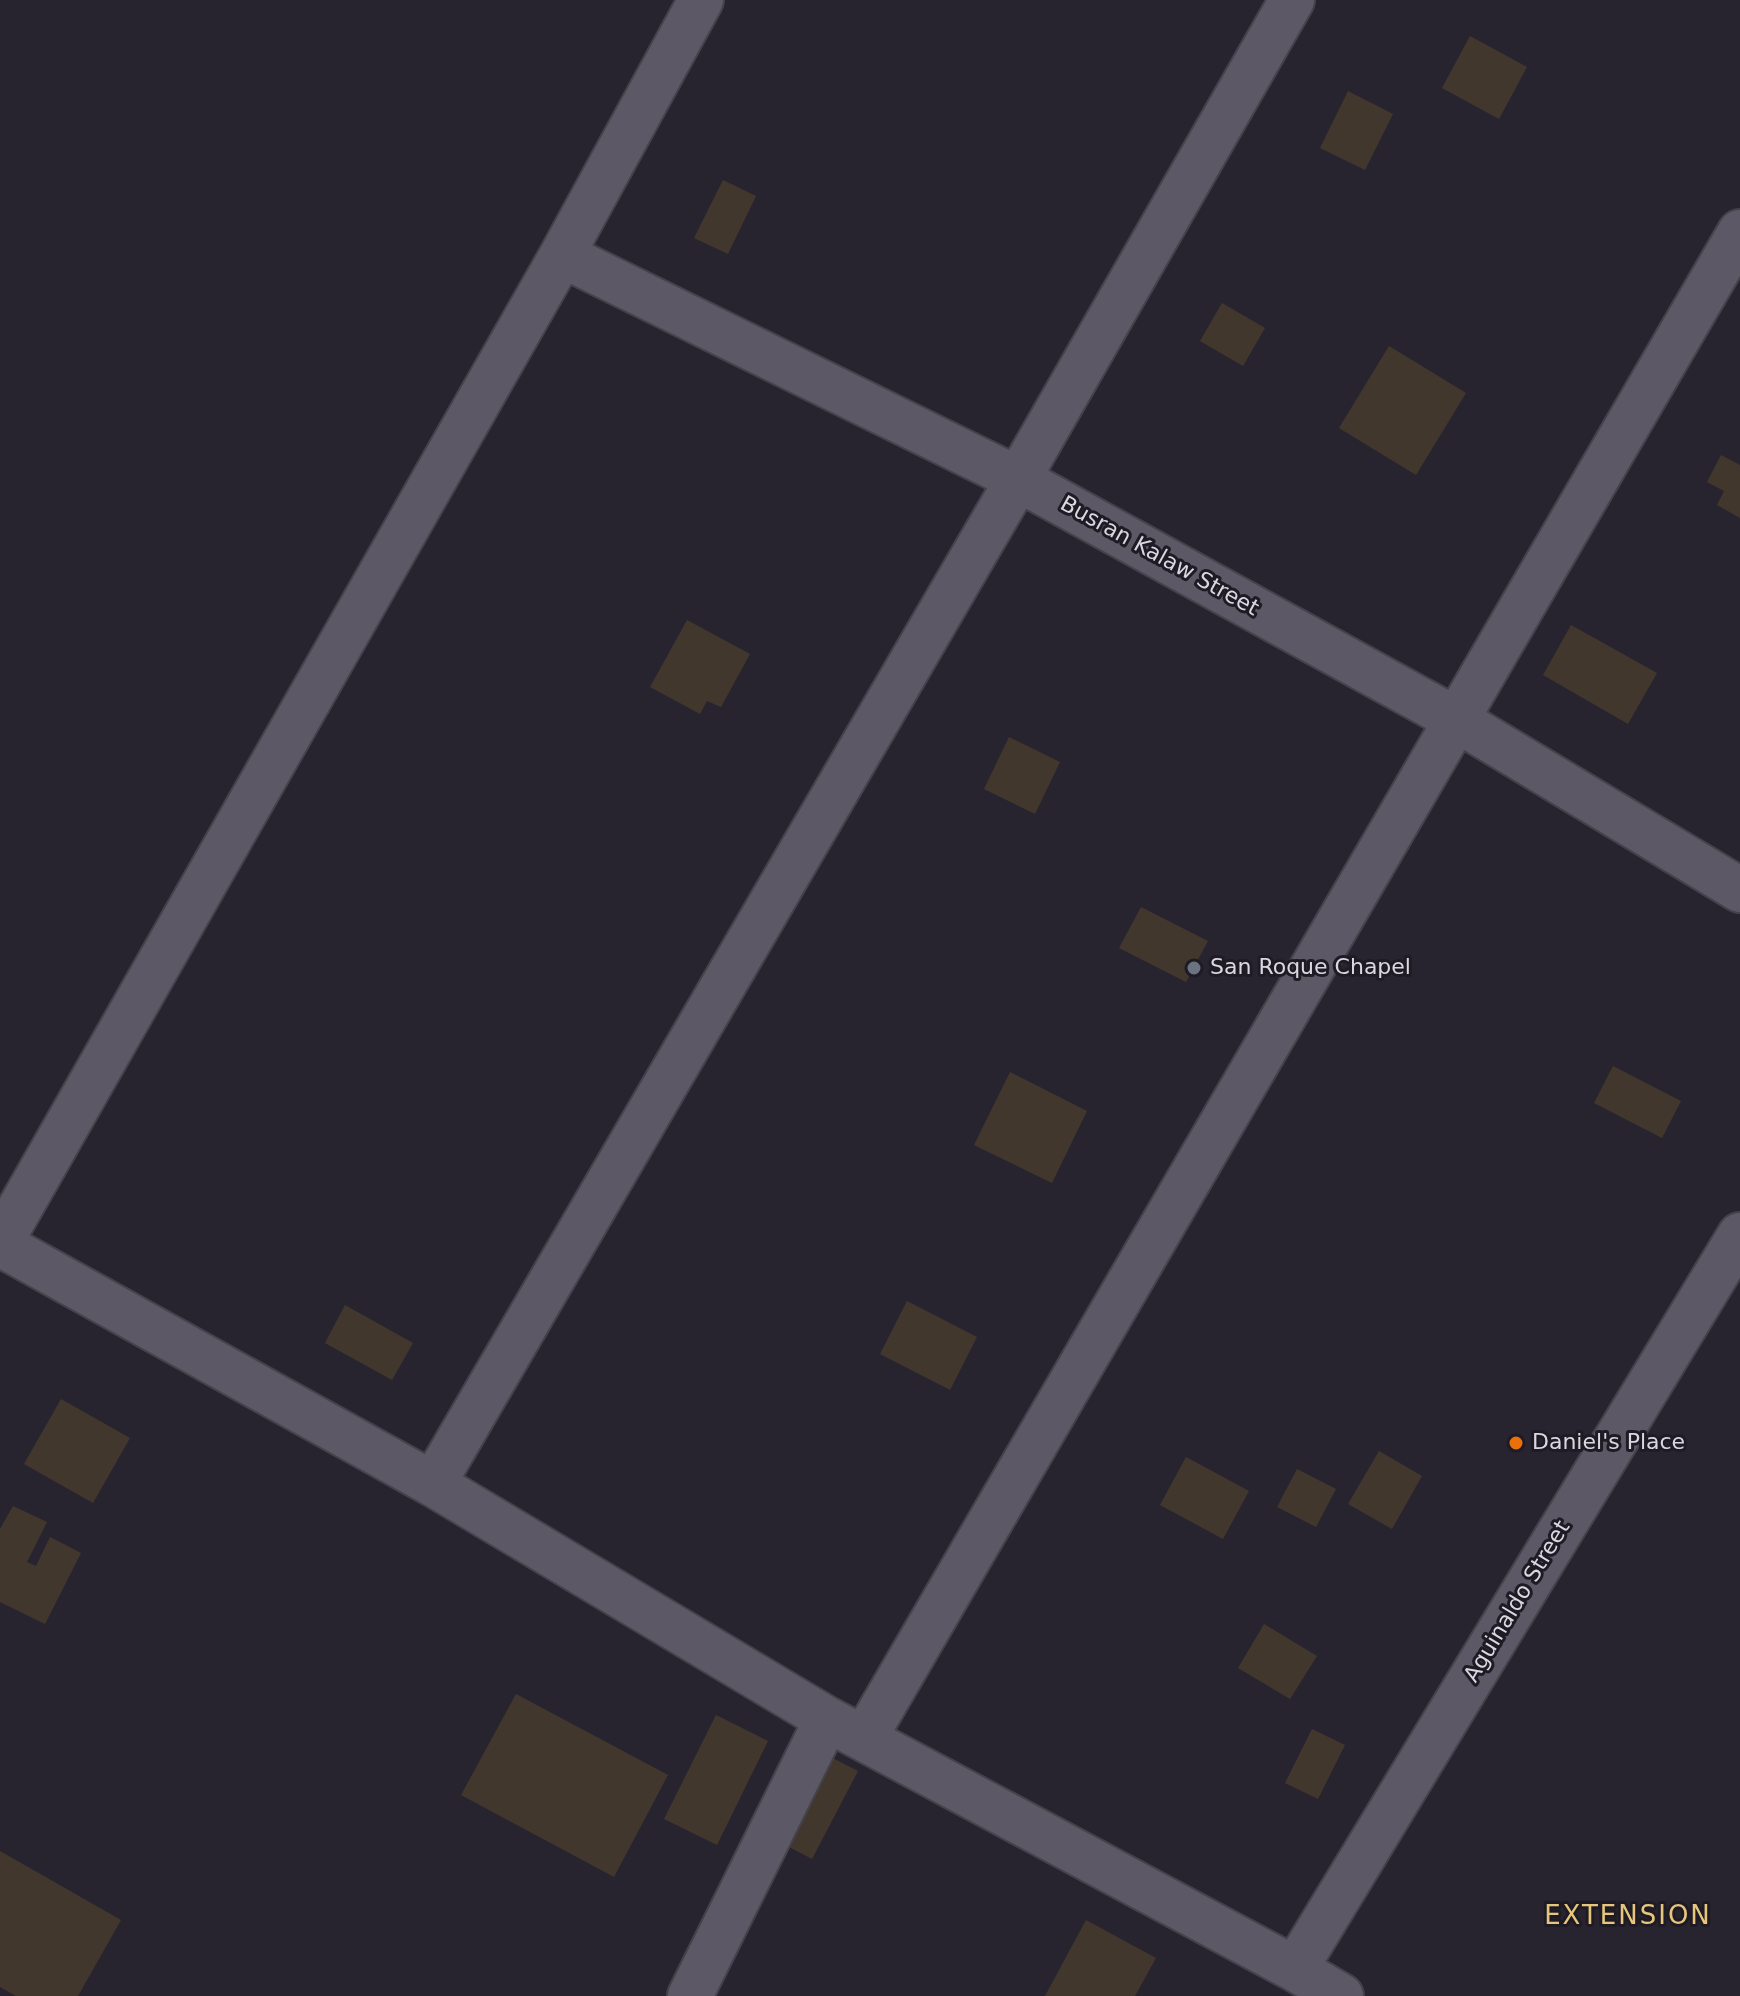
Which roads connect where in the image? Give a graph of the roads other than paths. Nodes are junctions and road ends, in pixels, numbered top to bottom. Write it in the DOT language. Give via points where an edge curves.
graph roads {
  1 [pos="701,0"];
  2 [pos="1292,0"];
  3 [pos="1740,232"];
  4 [pos="562,255"];
  5 [pos="1018,479"];
  6 [pos="1457,720"];
  7 [pos="1740,890"];
  8 [pos="1740,1235"];
  9 [pos="0,1244"];
  10 [pos="433,1484"];
  11 [pos="846,1728"];
  12 [pos="1295,1969"];
  13 [pos="704,1991"];
  14 [pos="1341,1996"];
  1 -- 4 [label="street"];
  2 -- 5 [label="street"];
  3 -- 6 [label="street"];
  4 -- 5 [label="street, Busran Kalaw Street"];
  4 -- 9 [label="street"];
  5 -- 6 [label="street, Busran Kalaw Street"];
  5 -- 10 [label="street"];
  6 -- 7 [label="street, Busran Kalaw Street"];
  6 -- 11 [label="street"];
  8 -- 12 [label="street, Aguinaldo Street"];
  9 -- 10 [label="street"];
  10 -- 11 [label="street"];
  11 -- 12 [label="street"];
  11 -- 13 [label="street"];
  12 -- 14 [label="street"];
}
